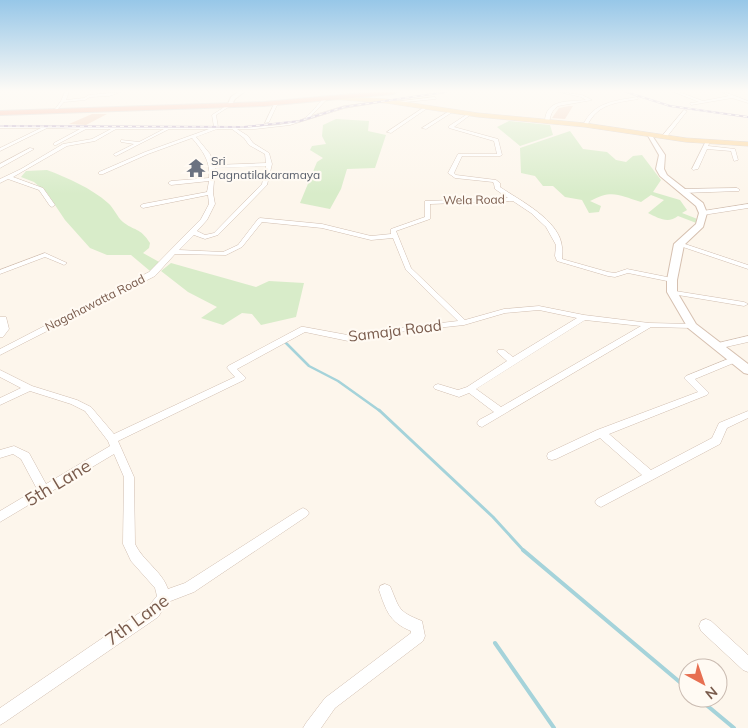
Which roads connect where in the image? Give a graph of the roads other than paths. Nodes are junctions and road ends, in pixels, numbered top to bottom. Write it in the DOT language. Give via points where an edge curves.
graph roads {
  1 [pos="268,126"];
  2 [pos="399,126"];
  3 [pos="427,126"];
  4 [pos="452,126"];
  5 [pos="590,126"];
  6 [pos="673,126"];
  7 [pos="0,127"];
  8 [pos="47,127"];
  9 [pos="86,127"];
  10 [pos="117,128"];
  11 [pos="168,128"];
  12 [pos="214,128"];
  13 [pos="424,128"];
  14 [pos="233,129"];
  15 [pos="389,132"];
  16 [pos="648,135"];
  17 [pos="193,136"];
  18 [pos="664,137"];
  19 [pos="122,141"];
  20 [pos="139,143"];
  21 [pos="55,144"];
  22 [pos="708,144"];
  23 [pos="748,144"];
  24 [pos="32,149"];
  25 [pos="0,150"];
  26 [pos="116,156"];
  27 [pos="736,160"];
  28 [pos="269,164"];
  29 [pos="0,166"];
  30 [pos="212,167"];
  31 [pos="696,169"];
  32 [pos="101,173"];
  33 [pos="211,178"];
  34 [pos="3,179"];
  35 [pos="171,183"];
  36 [pos="738,190"];
  37 [pos="684,191"];
  38 [pos="209,193"];
  39 [pos="515,199"];
  40 [pos="52,205"];
  41 [pos="143,206"];
  42 [pos="748,206"];
  43 [pos="703,213"];
  44 [pos="193,232"];
  45 [pos="394,236"];
  46 [pos="678,244"];
  47 [pos="174,252"];
  48 [pos="748,258"];
  49 [pos="64,263"];
  50 [pos="738,264"];
  51 [pos="748,267"];
  52 [pos="0,272"];
  53 [pos="672,280"];
  54 [pos="672,292"];
  55 [pos="744,304"];
  56 [pos="584,317"];
  57 [pos="1,318"];
  58 [pos="464,322"];
  59 [pos="649,325"];
  60 [pos="692,326"];
  61 [pos="0,335"];
  62 [pos="748,340"];
  63 [pos="717,346"];
  64 [pos="0,352"];
  65 [pos="501,352"];
  66 [pos="733,360"];
  67 [pos="513,361"];
  68 [pos="748,370"];
  69 [pos="0,373"];
  70 [pos="438,386"];
  71 [pos="29,388"];
  72 [pos="470,389"];
  73 [pos="0,402"];
  74 [pos="501,412"];
  75 [pos="748,414"];
  76 [pos="482,422"];
  77 [pos="601,433"];
  78 [pos="114,443"];
  79 [pos="0,454"];
  80 [pos="552,456"];
  81 [pos="649,475"];
  82 [pos="44,491"];
  83 [pos="601,502"];
  84 [pos="303,513"];
  85 [pos="0,517"];
  86 [pos="384,590"];
  87 [pos="164,597"];
  88 [pos="706,626"];
  89 [pos="748,665"];
  90 [pos="0,717"];
  91 [pos="311,728"];
  1 -- 14 [label="street"];
  2 -- 15 [label="street"];
  3 -- 13 [label="street"];
  4 -- 39 [label="street" via="496,140 500,155 460,155 451,173 494,181 498,188"];
  5 -- 16 [label="main road"];
  6 -- 18 [label="street"];
  7 -- 8 [label="street"];
  8 -- 9 [label="street"];
  8 -- 25 [label="street"];
  9 -- 10 [label="street"];
  9 -- 21 [label="street"];
  10 -- 11 [label="street"];
  10 -- 34 [label="street" via="90,142 65,145"];
  11 -- 12 [label="street"];
  11 -- 20 [label="street"];
  12 -- 14 [label="street"];
  12 -- 17 [label="street"];
  14 -- 28 [label="street" via="267,153"];
  16 -- 18 [label="main road"];
  16 -- 37 [label="street" via="662,155 660,169 664,176"];
  17 -- 30 [label="street"];
  17 -- 32 [label="street" via="136,156"];
  18 -- 22 [label="main road"];
  19 -- 20 [label="street"];
  20 -- 26 [label="street"];
  22 -- 23 [label="main road"];
  22 -- 27 [label="street" via="733,150"];
  22 -- 31 [label="street"];
  24 -- 29 [label="street"];
  28 -- 30 [label="street"];
  28 -- 44 [label="street" via="265,184 216,234 205,237"];
  30 -- 33 [label="street, Nagahawatta Road"];
  33 -- 35 [label="street"];
  33 -- 38 [label="street, Nagahawatta Road"];
  34 -- 40 [label="street" via="41,189"];
  36 -- 37 [label="street"];
  37 -- 43 [label="street" via="700,205"];
  38 -- 41 [label="street"];
  38 -- 44 [label="street, Nagahawatta Road" via="211,208"];
  39 -- 45 [label="street, Wela Road" via="428,202 428,218 393,230"];
  39 -- 53 [label="street" via="543,219 554,233 560,247 559,260 603,274 627,271"];
  42 -- 43 [label="street"];
  43 -- 46 [label="street" via="700,225"];
  44 -- 47 [label="street, Nagahawatta Road"];
  45 -- 47 [label="street" via="371,238 322,226 260,220 240,246 224,254"];
  45 -- 58 [label="street" via="408,269"];
  46 -- 50 [label="street"];
  46 -- 53 [label="street"];
  47 -- 64 [label="street, Nagahawatta Road" via="152,274"];
  48 -- 50 [label="street"];
  49 -- 52 [label="street" via="44,256"];
  50 -- 51 [label="street"];
  53 -- 54 [label="street"];
  54 -- 55 [label="street"];
  54 -- 60 [label="street"];
  56 -- 58 [label="street, Samaja Road" via="539,308 504,311"];
  56 -- 59 [label="street, Samaja Road"];
  56 -- 67 [label="street"];
  57 -- 61 [label="street" via="5,329"];
  58 -- 78 [label="street, Samaja Road" via="353,339 304,329 231,368 241,378"];
  59 -- 60 [label="street, Samaja Road"];
  59 -- 74 [label="street"];
  60 -- 63 [label="street"];
  62 -- 63 [label="street"];
  63 -- 66 [label="street"];
  65 -- 67 [label="street"];
  66 -- 68 [label="street"];
  66 -- 77 [label="street" via="689,378 704,393"];
  67 -- 72 [label="street"];
  69 -- 71 [label="street"];
  70 -- 72 [label="street" via="459,394"];
  71 -- 73 [label="street"];
  71 -- 78 [label="street" via="88,409"];
  72 -- 74 [label="street"];
  74 -- 76 [label="street"];
  75 -- 81 [label="street" via="723,426 716,441"];
  77 -- 80 [label="street"];
  77 -- 81 [label="street"];
  78 -- 82 [label="street, 5th Lane"];
  78 -- 87 [label="street" via="129,477 129,544 135,557 160,585"];
  79 -- 82 [label="street" via="14,450 25,456"];
  81 -- 83 [label="street"];
  82 -- 85 [label="street, 5th Lane"];
  84 -- 87 [label="street, 7th Lane" via="189,588"];
  86 -- 91 [label="street" via="394,614 404,623 417,626 418,636 330,704"];
  87 -- 90 [label="street, 7th Lane" via="153,612"];
  88 -- 89 [label="street"];
}
